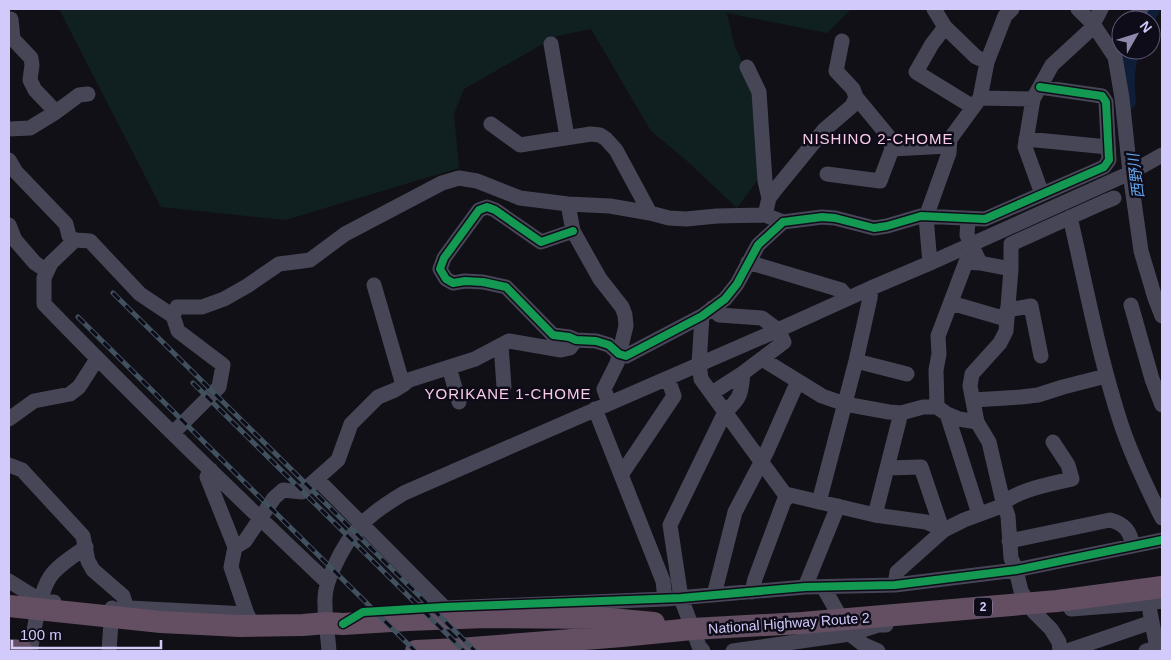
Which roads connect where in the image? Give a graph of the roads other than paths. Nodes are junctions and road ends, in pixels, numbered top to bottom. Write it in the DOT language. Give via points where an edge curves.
graph roads {
  1 [pos="934,9"];
  2 [pos="1078,9"];
  3 [pos="1101,9"];
  4 [pos="1005,11"];
  5 [pos="11,19"];
  6 [pos="1093,24"];
  7 [pos="945,27"];
  8 [pos="842,41"];
  9 [pos="551,44"];
  10 [pos="1123,60"];
  11 [pos="987,62"];
  12 [pos="1117,66"];
  13 [pos="747,67"];
  14 [pos="1036,93"];
  15 [pos="88,94"];
  16 [pos="856,97"];
  17 [pos="976,103"];
  18 [pos="56,112"];
  19 [pos="491,124"];
  20 [pos="9,130"];
  21 [pos="567,137"];
  22 [pos="1026,139"];
  23 [pos="949,146"];
  24 [pos="1108,147"];
  25 [pos="892,149"];
  26 [pos="1157,158"];
  27 [pos="9,160"];
  28 [pos="827,174"];
  29 [pos="1130,174"];
  30 [pos="1042,194"];
  31 [pos="769,198"];
  32 [pos="1114,198"];
  33 [pos="568,204"];
  34 [pos="650,213"];
  35 [pos="765,215"];
  36 [pos="926,217"];
  37 [pos="1070,217"];
  38 [pos="968,219"];
  39 [pos="783,222"];
  40 [pos="9,225"];
  41 [pos="573,231"];
  42 [pos="75,240"];
  43 [pos="972,244"];
  44 [pos="748,262"];
  45 [pos="930,263"];
  46 [pos="980,263"];
  47 [pos="1011,269"];
  48 [pos="48,271"];
  49 [pos="374,285"];
  50 [pos="871,288"];
  51 [pos="848,298"];
  52 [pos="951,303"];
  53 [pos="1131,305"];
  54 [pos="707,312"];
  55 [pos="1007,315"];
  56 [pos="173,316"];
  57 [pos="1162,316"];
  58 [pos="778,330"];
  59 [pos="576,340"];
  60 [pos="501,345"];
  61 [pos="619,354"];
  62 [pos="1041,356"];
  63 [pos="98,359"];
  64 [pos="762,359"];
  65 [pos="856,361"];
  66 [pos="700,364"];
  67 [pos="449,367"];
  68 [pos="743,373"];
  69 [pos="907,374"];
  70 [pos="1106,376"];
  71 [pos="668,379"];
  72 [pos="798,381"];
  73 [pos="402,385"];
  74 [pos="504,388"];
  75 [pos="712,393"];
  76 [pos="973,400"];
  77 [pos="459,402"];
  78 [pos="609,403"];
  79 [pos="845,404"];
  80 [pos="1162,405"];
  81 [pos="595,409"];
  82 [pos="942,411"];
  83 [pos="725,412"];
  84 [pos="901,413"];
  85 [pos="9,419"];
  86 [pos="977,422"];
  87 [pos="173,433"];
  88 [pos="1053,442"];
  89 [pos="761,461"];
  90 [pos="9,465"];
  91 [pos="887,468"];
  92 [pos="211,470"];
  93 [pos="621,474"];
  94 [pos="317,479"];
  95 [pos="787,497"];
  96 [pos="819,502"];
  97 [pos="1003,502"];
  98 [pos="838,506"];
  99 [pos="979,514"];
  100 [pos="875,515"];
  101 [pos="260,518"];
  102 [pos="1162,518"];
  103 [pos="361,524"];
  104 [pos="940,527"];
  105 [pos="1162,540"];
  106 [pos="1009,541"];
  107 [pos="1133,546"];
  108 [pos="86,547"];
  109 [pos="235,547"];
  110 [pos="1016,570"];
  111 [pos="9,580"];
  112 [pos="327,582"];
  113 [pos="895,585"];
  114 [pos="805,587"];
  115 [pos="826,587"];
  116 [pos="752,592"];
  117 [pos="714,595"];
  118 [pos="1158,597"];
  119 [pos="673,599"];
  120 [pos="41,600"];
  121 [pos="567,603"];
  122 [pos="9,606"];
  123 [pos="444,607"];
  124 [pos="120,608"];
  125 [pos="1034,612"];
  126 [pos="251,620"];
  127 [pos="1152,622"];
  128 [pos="802,623"];
  129 [pos="335,624"];
  130 [pos="692,629"];
  131 [pos="850,634"];
  132 [pos="9,650"];
  133 [pos="1076,650"];
  134 [pos="22,651"];
  135 [pos="30,651"];
  136 [pos="109,651"];
  137 [pos="329,651"];
  138 [pos="416,651"];
  139 [pos="569,651"];
  140 [pos="603,651"];
  141 [pos="703,651"];
  142 [pos="733,651"];
  143 [pos="878,651"];
  144 [pos="1060,651"];
  145 [pos="1146,651"];
  1 -- 7 [label="street"];
  2 -- 6 [label="street"];
  3 -- 6 [label="street"];
  4 -- 11 [label="street"];
  5 -- 18 [label="street" via="13,40 31,58 30,80"];
  6 -- 12 [label="street"];
  6 -- 14 [label="street" via="1052,65"];
  7 -- 11 [label="street" via="976,57"];
  7 -- 17 [label="street" via="916,72"];
  8 -- 16 [label="street" via="836,71"];
  9 -- 21 [label="street"];
  10 -- 12 [label="street" via="1122,65"];
  11 -- 17 [label="street"];
  12 -- 29 [label="street"];
  13 -- 31 [label="street" via="759,92"];
  14 -- 17 [label="street"];
  14 -- 22 [label="street"];
  14 -- 24 [label="street" via="1102,96 1106,102"];
  15 -- 18 [label="street" via="79,95"];
  16 -- 25 [label="street" via="889,137"];
  16 -- 31 [label="street" via="852,106 824,130"];
  17 -- 23 [label="street" via="950,139"];
  18 -- 20 [label="street" via="30,128"];
  19 -- 21 [label="street" via="520,145"];
  21 -- 34 [label="street" via="592,134 606,138 616,150"];
  22 -- 24 [label="street"];
  22 -- 30 [label="street" via="1025,147"];
  23 -- 25 [label="street"];
  23 -- 36 [label="street"];
  24 -- 30 [label="street" via="1109,160 1104,167"];
  25 -- 28 [label="street" via="880,181"];
  26 -- 29 [label="street"];
  27 -- 42 [label="street" via="16,172 66,224 69,236"];
  29 -- 43 [label="street"];
  29 -- 57 [label="street" via="1142,251"];
  30 -- 38 [label="street" via="985,219"];
  31 -- 35 [label="street"];
  32 -- 37 [label="street"];
  33 -- 34 [label="street" via="610,206"];
  33 -- 41 [label="street"];
  33 -- 56 [label="street" via="520,198 459,178 442,182 345,234 310,260 279,264 224,299 202,307 177,307"];
  34 -- 35 [label="street" via="686,219"];
  35 -- 39 [label="street"];
  36 -- 38 [label="street"];
  36 -- 39 [label="street" via="874,228 822,217"];
  36 -- 45 [label="street"];
  37 -- 47 [label="street" via="1011,244"];
  37 -- 70 [label="street"];
  38 -- 43 [label="street" via="968,235"];
  39 -- 44 [label="street" via="758,245"];
  40 -- 48 [label="street" via="15,240 35,263"];
  41 -- 59 [label="street" via="541,242 487,207 479,210 444,258 440,269 453,283 483,282 506,287 553,335"];
  41 -- 61 [label="street" via="600,279 622,307 626,326"];
  42 -- 48 [label="street"];
  42 -- 56 [label="street" via="90,241 140,294"];
  43 -- 45 [label="street"];
  43 -- 46 [label="street"];
  44 -- 51 [label="street" via="841,290"];
  44 -- 54 [label="street" via="725,299"];
  45 -- 50 [label="street"];
  46 -- 47 [label="street"];
  46 -- 52 [label="street" via="966,262"];
  47 -- 55 [label="street"];
  48 -- 63 [label="street" via="44,278 44,304"];
  49 -- 73 [label="street"];
  50 -- 51 [label="street"];
  50 -- 65 [label="street"];
  51 -- 58 [label="street"];
  52 -- 55 [label="street"];
  52 -- 82 [label="street" via="938,336 936,370"];
  53 -- 80 [label="street"];
  54 -- 58 [label="street" via="762,318"];
  54 -- 61 [label="street" via="626,356"];
  54 -- 66 [label="street"];
  55 -- 62 [label="street" via="1031,306"];
  55 -- 76 [label="street" via="1006,331 1000,343 972,374"];
  56 -- 87 [label="street" via="178,331 223,365 219,387"];
  58 -- 64 [label="street" via="784,342"];
  58 -- 66 [label="street"];
  59 -- 60 [label="street" via="570,348 561,350 509,341"];
  59 -- 61 [label="street" via="596,340"];
  60 -- 67 [label="street" via="475,359"];
  60 -- 74 [label="street"];
  61 -- 78 [label="street" via="604,389"];
  63 -- 85 [label="street" via="79,387 70,394 34,401"];
  63 -- 87 [label="street"];
  64 -- 68 [label="street"];
  64 -- 72 [label="street"];
  65 -- 69 [label="street"];
  65 -- 79 [label="street"];
  66 -- 71 [label="street"];
  66 -- 75 [label="street" via="700,379"];
  67 -- 73 [label="street"];
  67 -- 77 [label="street"];
  68 -- 75 [label="street"];
  68 -- 83 [label="street" via="742,392"];
  70 -- 76 [label="street" via="1038,395"];
  70 -- 102 [label="street" via="1142,478"];
  71 -- 78 [label="street"];
  71 -- 93 [label="street" via="674,396"];
  72 -- 79 [label="street" via="822,396"];
  72 -- 89 [label="street"];
  73 -- 94 [label="street" via="378,397 350,424 338,460"];
  75 -- 83 [label="street"];
  76 -- 86 [label="street"];
  78 -- 81 [label="street"];
  79 -- 84 [label="street"];
  79 -- 96 [label="street"];
  81 -- 93 [label="street"];
  81 -- 103 [label="street" via="404,493"];
  82 -- 84 [label="street" via="923,407"];
  82 -- 86 [label="street" via="959,419"];
  82 -- 99 [label="street"];
  83 -- 89 [label="street"];
  83 -- 119 [label="street" via="670,525"];
  84 -- 91 [label="street"];
  86 -- 97 [label="street" via="989,442"];
  87 -- 92 [label="street"];
  88 -- 97 [label="street" via="1068,465 1072,478 1026,491"];
  89 -- 95 [label="street"];
  89 -- 117 [label="street" via="735,512"];
  90 -- 108 [label="street" via="22,470 83,536"];
  91 -- 100 [label="street"];
  91 -- 104 [label="street" via="921,467"];
  92 -- 101 [label="street"];
  92 -- 109 [label="street" via="207,477"];
  93 -- 119 [label="street"];
  94 -- 101 [label="street" via="302,492 283,490"];
  94 -- 103 [label="street"];
  95 -- 96 [label="street"];
  95 -- 116 [label="street"];
  96 -- 98 [label="street"];
  97 -- 99 [label="street"];
  97 -- 106 [label="street" via="1008,516"];
  98 -- 100 [label="street"];
  98 -- 114 [label="street"];
  99 -- 104 [label="street"];
  100 -- 104 [label="street"];
  101 -- 109 [label="street" via="245,541"];
  101 -- 112 [label="street"];
  103 -- 112 [label="street" via="339,555"];
  103 -- 123 [label="street"];
  104 -- 113 [label="street" via="898,572"];
  105 -- 107 [label="street"];
  106 -- 107 [label="street" via="1110,520 1119,522 1128,531"];
  106 -- 110 [label="street"];
  107 -- 110 [label="street"];
  108 -- 120 [label="street" via="51,576"];
  108 -- 124 [label="street" via="93,570 124,596"];
  109 -- 126 [label="street" via="231,567"];
  110 -- 113 [label="street"];
  110 -- 125 [label="street" via="1021,591"];
  111 -- 120 [label="street"];
  112 -- 129 [label="street" via="325,604"];
  113 -- 115 [label="street"];
  114 -- 115 [label="street"];
  114 -- 116 [label="street"];
  115 -- 131 [label="street"];
  116 -- 117 [label="street"];
  117 -- 119 [label="street"];
  118 -- 125 [label="street"];
  118 -- 127 [label="street"];
  118 -- 128 [label="highway, National Highway Route 2 / 2" via="1057,601"];
  119 -- 121 [label="street"];
  119 -- 141 [label="street"];
  120 -- 124 [label="street"];
  120 -- 135 [label="street"];
  121 -- 123 [label="street"];
  121 -- 139 [label="street"];
  122 -- 126 [label="highway" via="161,622 240,626"];
  123 -- 129 [label="street" via="363,612"];
  124 -- 126 [label="street"];
  124 -- 136 [label="street"];
  125 -- 131 [label="street" via="878,625"];
  125 -- 144 [label="street" via="1051,629"];
  126 -- 129 [label="highway" via="303,625"];
  127 -- 133 [label="street"];
  127 -- 145 [label="street" via="1156,648"];
  128 -- 130 [label="highway, National Highway Route 2 / 2"];
  128 -- 140 [label="highway"];
  129 -- 130 [label="highway" via="486,616 600,618"];
  129 -- 137 [label="street"];
  130 -- 138 [label="highway, National Highway Route 2 / 2"];
  131 -- 142 [label="street"];
  131 -- 143 [label="street"];
  132 -- 134 [label="highway"];
}
